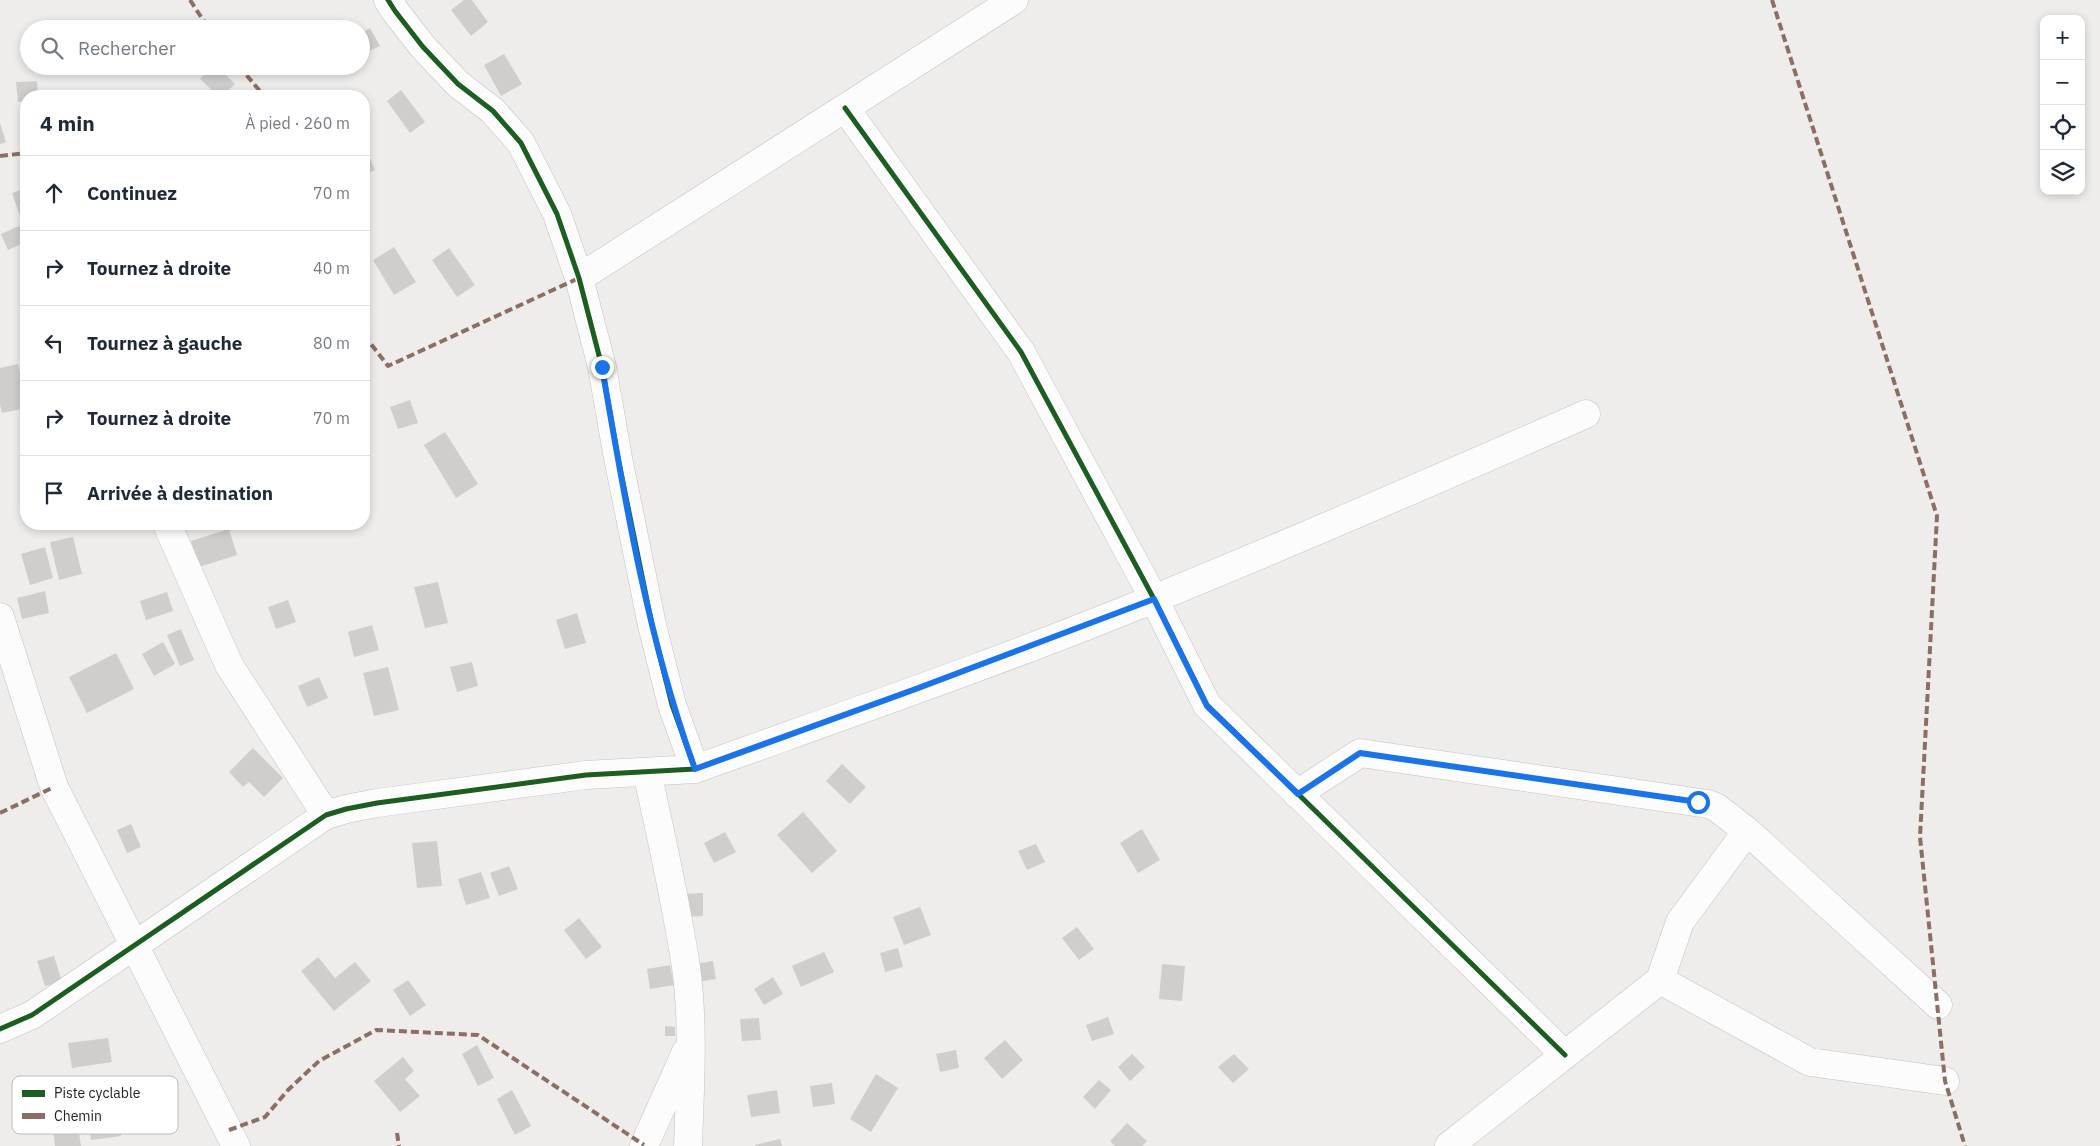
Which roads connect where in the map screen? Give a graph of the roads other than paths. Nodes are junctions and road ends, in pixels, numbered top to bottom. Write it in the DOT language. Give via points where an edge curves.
graph roads {
  1 [pos="388,0"];
  2 [pos="1014,0"];
  3 [pos="845,108"];
  4 [pos="579,278"];
  5 [pos="1586,414"];
  6 [pos="170,530"];
  7 [pos="1154,599"];
  8 [pos="0,617"];
  9 [pos="695,769"];
  10 [pos="647,772"];
  11 [pos="1298,794"];
  12 [pos="326,815"];
  13 [pos="1747,831"];
  14 [pos="135,945"];
  15 [pos="1660,980"];
  16 [pos="1938,1005"];
  17 [pos="0,1029"];
  18 [pos="690,1042"];
  19 [pos="1565,1055"];
  20 [pos="1945,1081"];
  21 [pos="236,1146"];
  22 [pos="644,1146"];
  23 [pos="688,1146"];
  24 [pos="1448,1146"];
  1 -- 4 [label="street" via="423,47 458,84 493,111 520,142 556,214"];
  2 -- 3 [label="street"];
  3 -- 4 [label="street"];
  3 -- 7 [label="street" via="1021,352"];
  4 -- 9 [label="street" via="602,367 652,625 672,705"];
  5 -- 7 [label="street"];
  6 -- 12 [label="street" via="229,664"];
  7 -- 9 [label="street"];
  7 -- 11 [label="street" via="1207,706"];
  8 -- 14 [label="street" via="54,787"];
  9 -- 10 [label="street"];
  10 -- 12 [label="street" via="586,775 418,797"];
  10 -- 18 [label="street" via="686,968"];
  11 -- 13 [label="street" via="1360,753 1698,802 1716,807"];
  11 -- 19 [label="street"];
  12 -- 14 [label="street"];
  13 -- 15 [label="street" via="1680,922"];
  13 -- 16 [label="street"];
  14 -- 17 [label="street" via="32,1015"];
  14 -- 21 [label="street"];
  15 -- 19 [label="street"];
  15 -- 20 [label="street" via="1810,1062"];
  18 -- 22 [label="street"];
  18 -- 23 [label="street"];
  19 -- 24 [label="street"];
}
